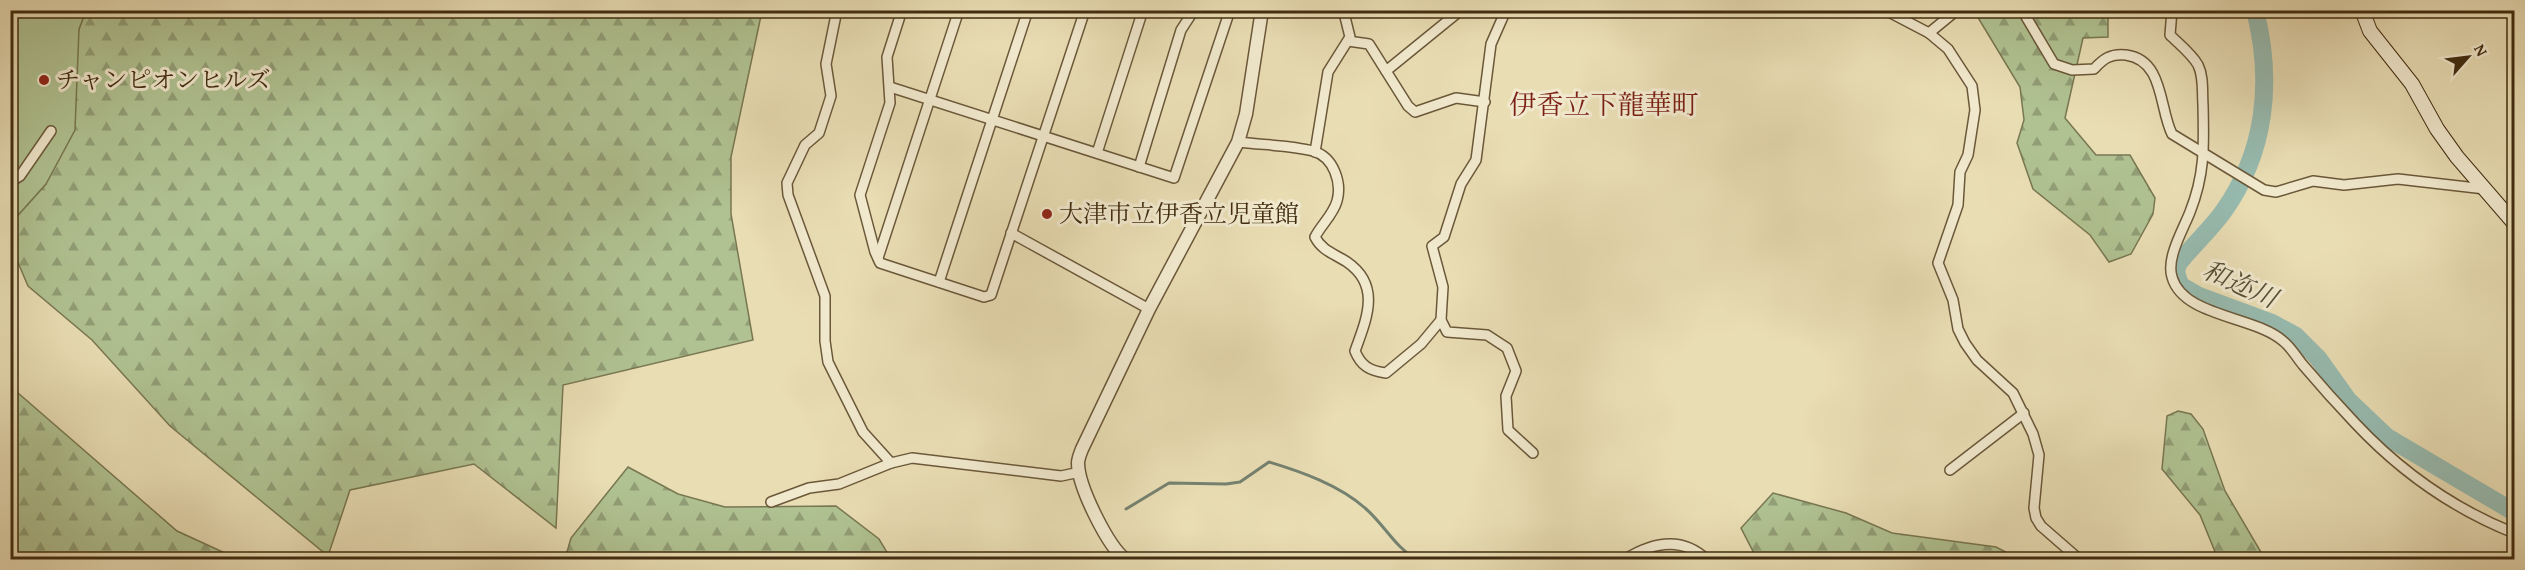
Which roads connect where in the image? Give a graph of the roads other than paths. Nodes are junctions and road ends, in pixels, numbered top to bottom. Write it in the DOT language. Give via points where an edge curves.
graph roads {
  1 [pos="837,10"];
  2 [pos="902,10"];
  3 [pos="959,10"];
  4 [pos="1028,10"];
  5 [pos="1085,10"];
  6 [pos="1143,10"];
  7 [pos="1194,10"];
  8 [pos="1230,10"];
  9 [pos="1262,10"];
  10 [pos="1461,10"];
  11 [pos="1506,10"];
  12 [pos="1885,10"];
  13 [pos="1957,10"];
  14 [pos="2022,10"];
  15 [pos="2172,10"];
  16 [pos="2362,10"];
  17 [pos="1344,13"];
  18 [pos="1929,33"];
  19 [pos="1348,41"];
  20 [pos="1386,71"];
  21 [pos="890,87"];
  22 [pos="930,99"];
  23 [pos="1485,102"];
  24 [pos="992,120"];
  25 [pos="51,131"];
  26 [pos="1044,136"];
  27 [pos="1238,142"];
  28 [pos="1315,152"];
  29 [pos="1097,153"];
  30 [pos="2205,154"];
  31 [pos="1139,167"];
  32 [pos="10,182"];
  33 [pos="2486,189"];
  34 [pos="2514,223"];
  35 [pos="1011,233"];
  36 [pos="878,258"];
  37 [pos="939,282"];
  38 [pos="1149,309"];
  39 [pos="1441,320"];
  40 [pos="2024,413"];
  41 [pos="1533,453"];
  42 [pos="891,463"];
  43 [pos="1950,470"];
  44 [pos="1080,472"];
  45 [pos="771,502"];
  46 [pos="2514,533"];
  47 [pos="1126,560"];
  48 [pos="1624,560"];
  49 [pos="1707,560"];
  50 [pos="2080,560"];
  1 -- 42 [label="street" via="826,64 831,96 819,133 805,145 787,183 825,296 828,362 863,432"];
  2 -- 21 [label="street" via="887,57"];
  3 -- 22 [label="street"];
  4 -- 24 [label="street"];
  5 -- 26 [label="street"];
  6 -- 29 [label="street"];
  7 -- 31 [label="street" via="1181,30"];
  8 -- 31 [label="street" via="1174,178"];
  9 -- 27 [label="street"];
  10 -- 20 [label="street"];
  11 -- 23 [label="street" via="1491,44"];
  12 -- 18 [label="street"];
  13 -- 18 [label="street"];
  14 -- 30 [label="street" via="2054,64 2072,70 2094,69 2114,54 2129,55 2145,64 2159,87 2165,120 2172,134"];
  15 -- 30 [label="street" via="2170,35 2193,58 2200,72"];
  16 -- 33 [label="main road" via="2370,31 2412,84 2450,148"];
  17 -- 19 [label="street"];
  18 -- 40 [label="street" via="1948,49 1972,86 1975,110 1968,155 1960,172 1958,205 1938,263 1965,343 1977,360 2013,393"];
  19 -- 20 [label="street" via="1369,44"];
  19 -- 28 [label="street" via="1328,72"];
  20 -- 23 [label="street" via="1407,106 1415,112 1456,98"];
  21 -- 22 [label="street"];
  21 -- 36 [label="street" via="890,103 860,195"];
  22 -- 24 [label="street"];
  22 -- 36 [label="street"];
  23 -- 39 [label="street" via="1476,160 1461,184 1443,237 1432,246 1443,287"];
  24 -- 26 [label="street"];
  24 -- 37 [label="street"];
  25 -- 32 [label="street" via="20,176"];
  26 -- 29 [label="street"];
  26 -- 35 [label="street"];
  27 -- 28 [label="street"];
  27 -- 38 [label="street"];
  28 -- 39 [label="street" via="1327,159 1340,187 1337,203 1315,237 1320,246 1349,264 1363,280 1370,297 1355,351 1359,361 1371,371 1386,373 1421,344"];
  29 -- 31 [label="street"];
  30 -- 33 [label="street" via="2264,190 2276,192 2313,181 2344,185 2398,179"];
  30 -- 46 [label="street" via="2196,195 2171,268 2177,289 2205,308 2256,326 2284,341 2356,425 2393,460 2463,509"];
  33 -- 34 [label="main road"];
  35 -- 37 [label="street" via="991,295 984,297"];
  35 -- 38 [label="street"];
  36 -- 37 [label="street" via="880,263"];
  38 -- 44 [label="street" via="1082,449"];
  39 -- 41 [label="street" via="1447,332 1487,335 1507,348 1516,370 1506,396 1508,430"];
  40 -- 43 [label="street"];
  40 -- 50 [label="street" via="2039,455 2036,518"];
  42 -- 44 [label="street" via="912,458 1061,476"];
  42 -- 45 [label="street" via="839,484 809,488"];
  44 -- 47 [label="street" via="1100,525"];
  48 -- 49 [label="street" via="1641,549 1676,543"];
}
